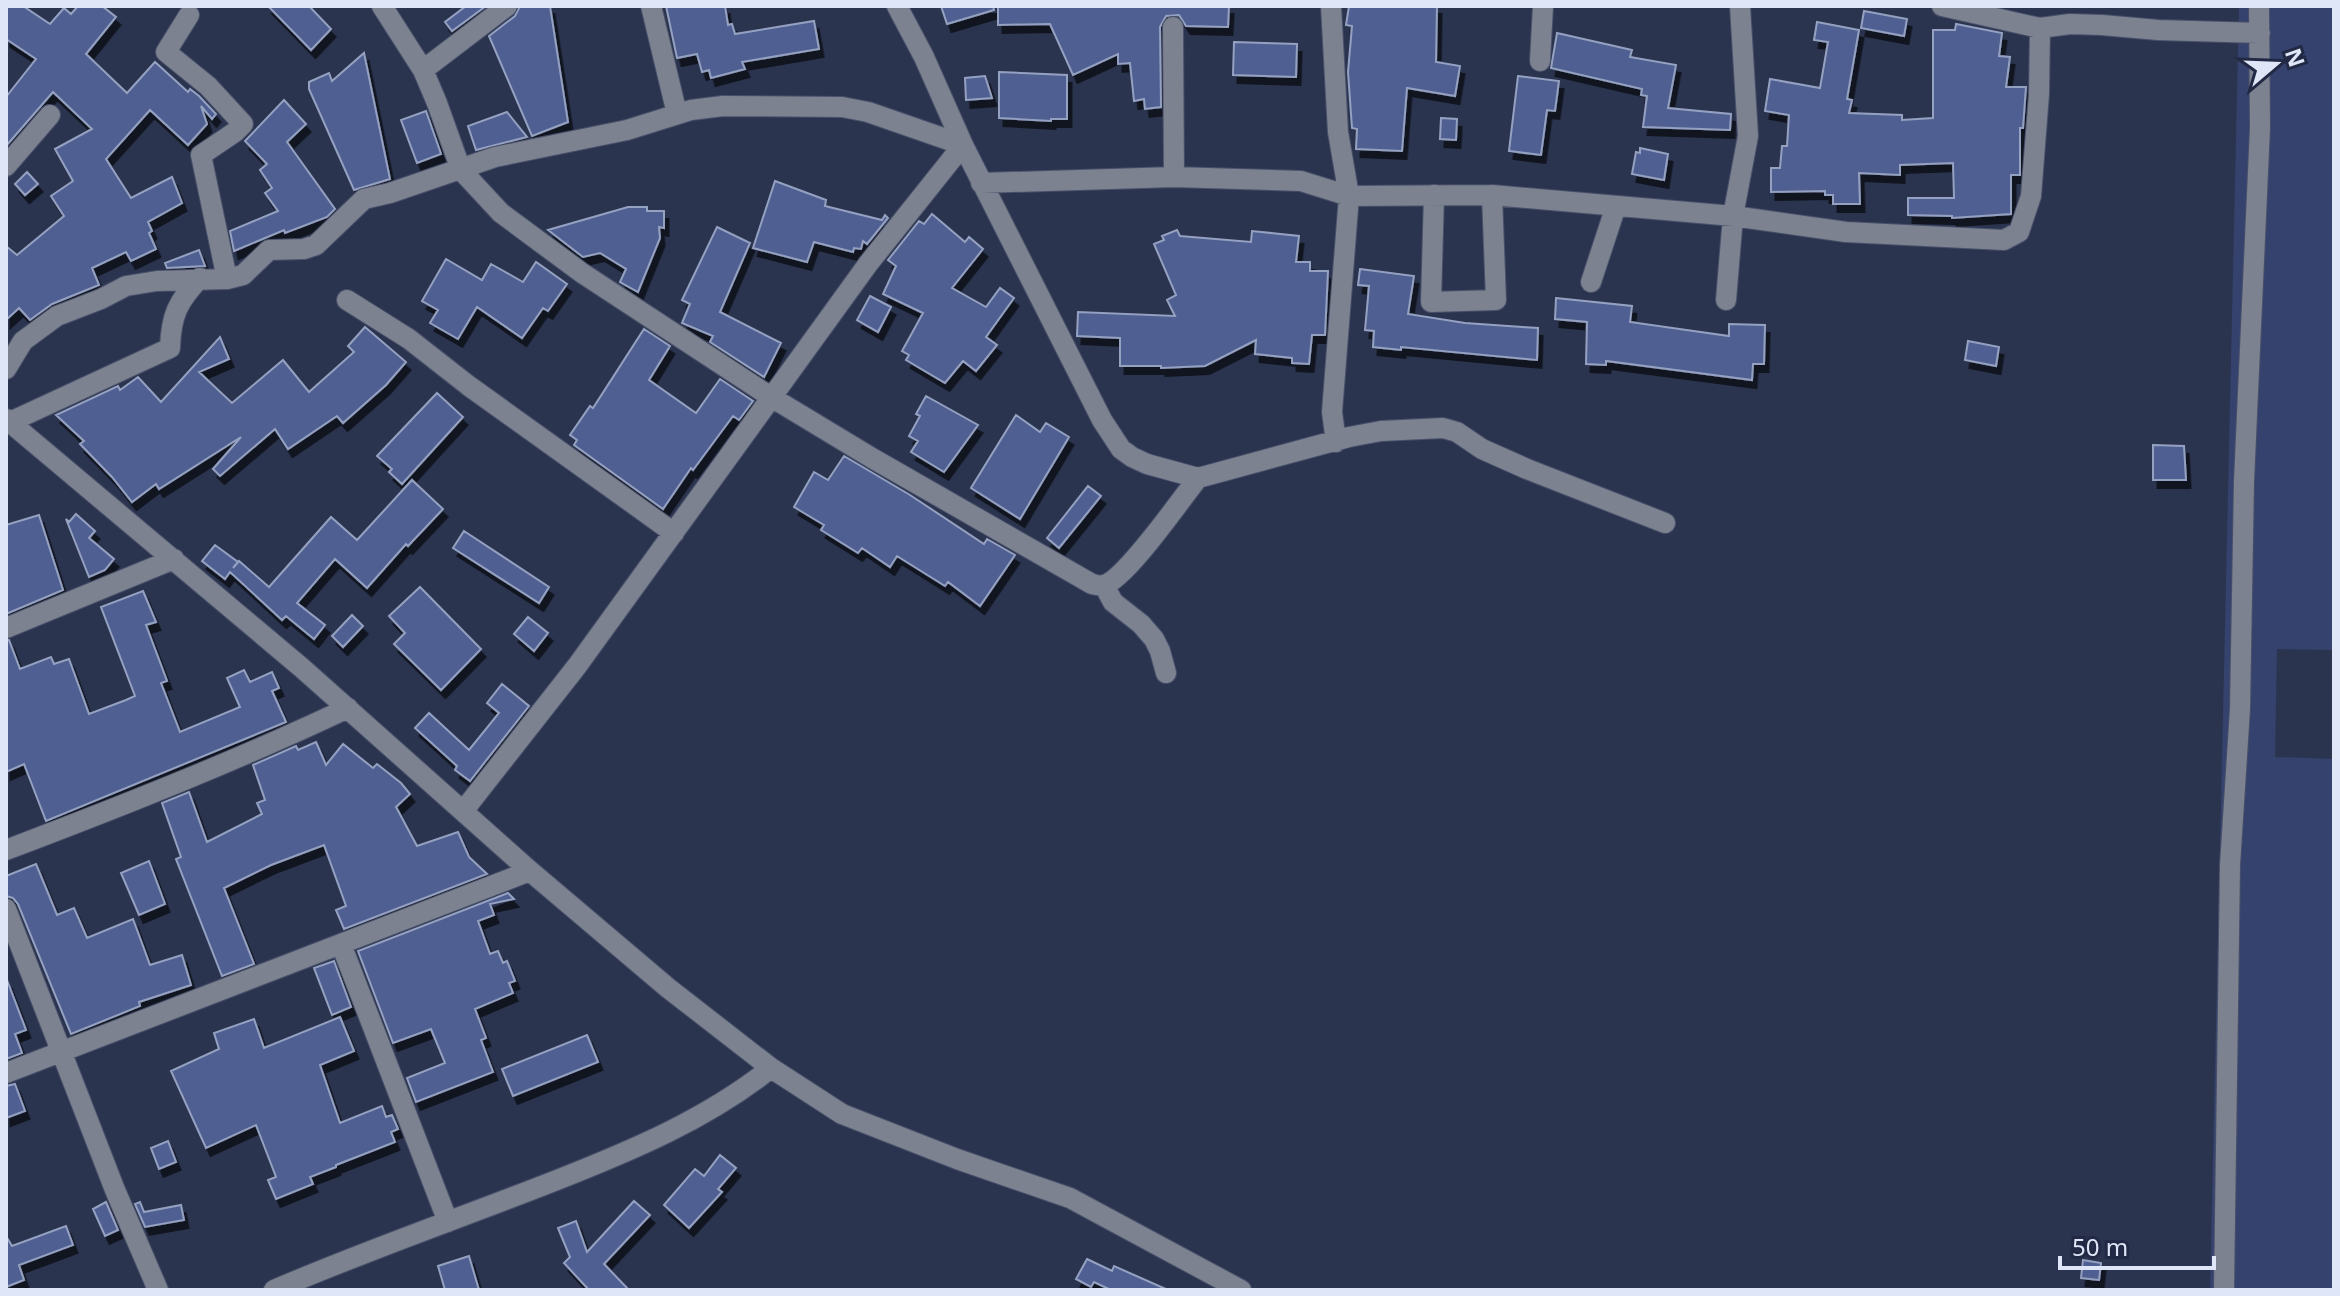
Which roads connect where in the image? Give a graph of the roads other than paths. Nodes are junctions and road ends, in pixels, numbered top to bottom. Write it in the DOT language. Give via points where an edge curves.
graph roads {
  1 [pos="382,6"];
  2 [pos="507,6"];
  3 [pos="651,6"];
  4 [pos="897,6"];
  5 [pos="1331,6"];
  6 [pos="1543,6"];
  7 [pos="1740,6"];
  8 [pos="1942,6"];
  9 [pos="2259,6"];
  10 [pos="2002,12"];
  11 [pos="189,15"];
  12 [pos="1173,27"];
  13 [pos="2040,28"];
  14 [pos="2260,33"];
  15 [pos="1540,61"];
  16 [pos="423,70"];
  17 [pos="677,114"];
  18 [pos="50,115"];
  19 [pos="963,145"];
  20 [pos="6,166"];
  21 [pos="461,170"];
  22 [pos="1174,177"];
  23 [pos="981,183"];
  24 [pos="1434,195"];
  25 [pos="1492,195"];
  26 [pos="1349,196"];
  27 [pos="1616,206"];
  28 [pos="1733,216"];
  29 [pos="200,278"];
  30 [pos="227,279"];
  31 [pos="1591,282"];
  32 [pos="347,300"];
  33 [pos="1726,300"];
  34 [pos="6,369"];
  35 [pos="771,397"];
  36 [pos="8,421"];
  37 [pos="1336,442"];
  38 [pos="1198,478"];
  39 [pos="1665,523"];
  40 [pos="674,533"];
  41 [pos="174,559"];
  42 [pos="1104,585"];
  43 [pos="6,628"];
  44 [pos="1166,673"];
  45 [pos="348,708"];
  46 [pos="464,810"];
  47 [pos="6,850"];
  48 [pos="530,871"];
  49 [pos="6,909"];
  50 [pos="341,944"];
  51 [pos="63,1051"];
  52 [pos="771,1068"];
  53 [pos="6,1073"];
  54 [pos="448,1222"];
  55 [pos="158,1290"];
  56 [pos="274,1290"];
  57 [pos="1241,1290"];
  58 [pos="2224,1290"];
  1 -- 16 [label="street"];
  2 -- 16 [label="street"];
  3 -- 17 [label="street"];
  4 -- 19 [label="street"];
  5 -- 26 [label="street" via="1338,132"];
  6 -- 15 [label="street"];
  7 -- 28 [label="street" via="1748,136"];
  8 -- 10 [label="street"];
  9 -- 14 [label="street"];
  10 -- 13 [label="street"];
  11 -- 30 [label="street" via="166,52 243,124 201,155"];
  12 -- 22 [label="street"];
  13 -- 14 [label="street" via="2070,24"];
  13 -- 28 [label="street" via="2031,196 2013,236 2004,240 1846,232"];
  14 -- 58 [label="street" via="2240,709 2230,865"];
  16 -- 21 [label="street"];
  17 -- 19 [label="street" via="723,106 842,107"];
  17 -- 21 [label="street" via="627,130 495,157"];
  18 -- 20 [label="street"];
  19 -- 23 [label="street"];
  19 -- 35 [label="street"];
  21 -- 30 [label="street" via="364,199 316,245 269,250 243,275"];
  21 -- 35 [label="street" via="501,213 570,264"];
  22 -- 23 [label="street"];
  22 -- 26 [label="street" via="1301,181"];
  23 -- 38 [label="street" via="1121,449 1147,464"];
  24 -- 25 [label="street"];
  24 -- 25 [label="street" via="1431,302 1496,300"];
  24 -- 26 [label="street"];
  25 -- 27 [label="street"];
  26 -- 37 [label="street" via="1332,412"];
  27 -- 28 [label="street"];
  27 -- 31 [label="street"];
  28 -- 33 [label="street"];
  29 -- 30 [label="street"];
  29 -- 34 [label="street" via="126,286 57,316 23,341"];
  29 -- 36 [label="street" via="179,300 170,348"];
  32 -- 40 [label="street" via="409,339"];
  35 -- 40 [label="street"];
  35 -- 42 [label="street" via="1092,584"];
  36 -- 41 [label="street"];
  37 -- 38 [label="street"];
  37 -- 39 [label="street" via="1381,431 1457,432 1493,454"];
  38 -- 42 [label="street" via="1124,570"];
  40 -- 46 [label="street"];
  41 -- 43 [label="street"];
  41 -- 45 [label="street"];
  42 -- 44 [label="street" via="1113,602 1154,639"];
  45 -- 46 [label="street"];
  45 -- 47 [label="street" via="172,787"];
  46 -- 48 [label="street"];
  48 -- 50 [label="street"];
  48 -- 52 [label="street"];
  49 -- 51 [label="street"];
  50 -- 51 [label="street"];
  50 -- 54 [label="street"];
  51 -- 53 [label="street"];
  51 -- 55 [label="street"];
  52 -- 54 [label="street" via="723,1103 656,1139"];
  52 -- 57 [label="street" via="842,1114 1070,1198"];
  54 -- 56 [label="street"];
}
